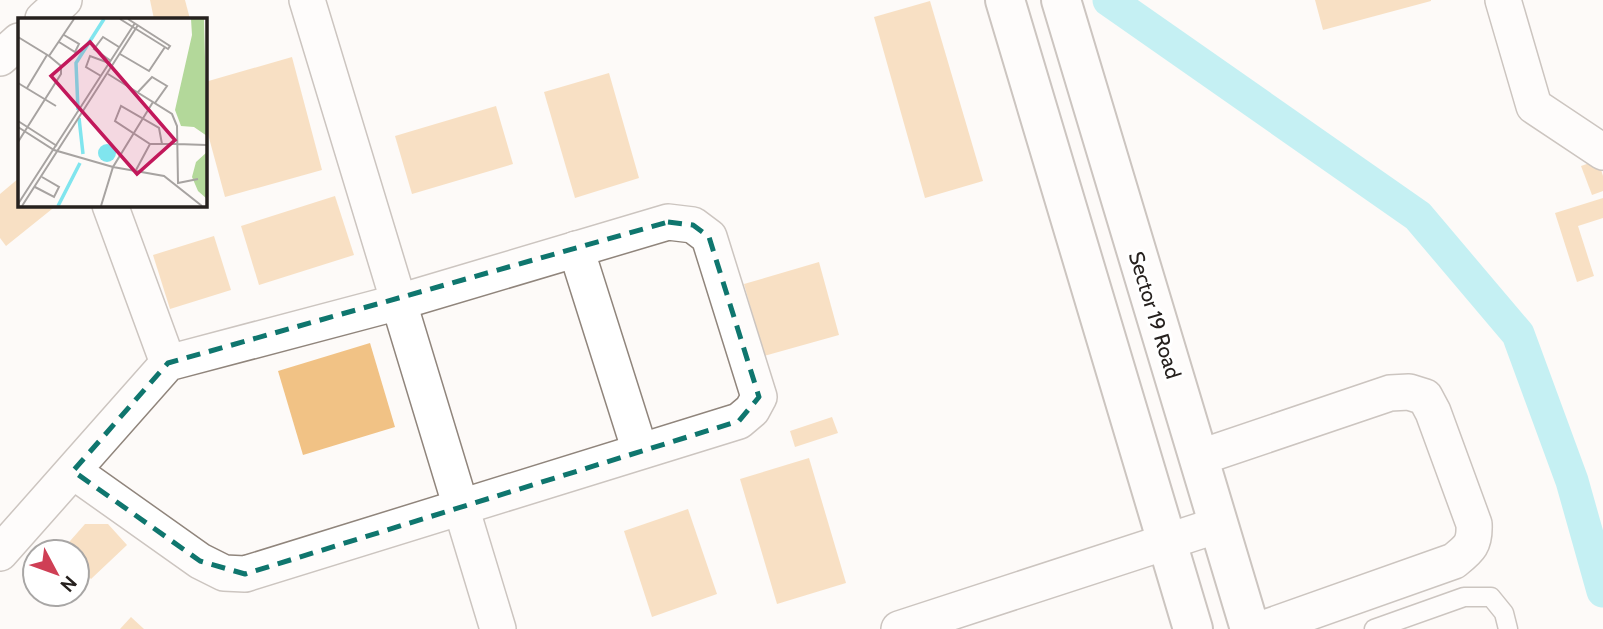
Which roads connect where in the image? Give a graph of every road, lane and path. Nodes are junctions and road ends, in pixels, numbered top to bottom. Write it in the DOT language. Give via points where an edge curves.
graph roads {
  1 [pos="64,0"];
  2 [pos="307,0"];
  3 [pos="1005,0"];
  4 [pos="1060,0"];
  5 [pos="1503,0"];
  6 [pos="44,18"];
  7 [pos="18,42"];
  8 [pos="0,58"];
  9 [pos="1603,152"];
  10 [pos="110,206"];
  11 [pos="576,249"];
  12 [pos="399,302"];
  13 [pos="168,363"];
  14 [pos="640,452"];
  15 [pos="1198,458"];
  16 [pos="73,471"];
  17 [pos="461,508"];
  18 [pos="1218,525"];
  19 [pos="1167,540"];
  20 [pos="0,553"];
  21 [pos="498,629"];
  22 [pos="899,629"];
  23 [pos="1194,629"];
  24 [pos="1250,629"];
  25 [pos="1262,629"];
  26 [pos="1374,629"];
  27 [pos="1508,629"];
  1 -- 6 [label="street"];
  2 -- 12 [label="street"];
  3 -- 19 [label="street"];
  4 -- 15 [label="street, Sector 19 Road"];
  5 -- 9 [label="street" via="1534,106"];
  7 -- 8 [label="street"];
  10 -- 13 [label="street"];
  11 -- 12 [label="street"];
  11 -- 14 [label="street"];
  11 -- 14 [label="street" via="668,222 693,225 709,237 759,397 739,421"];
  12 -- 13 [label="street"];
  12 -- 17 [label="street"];
  13 -- 16 [label="street"];
  14 -- 17 [label="street"];
  15 -- 18 [label="street, Sector 19 Road"];
  15 -- 25 [label="street" via="1390,393 1424,397 1433,412 1474,524 1475,537 1469,549 1454,561"];
  16 -- 17 [label="street" via="224,573 245,574"];
  16 -- 20 [label="street"];
  17 -- 21 [label="street"];
  18 -- 19 [label="street"];
  18 -- 24 [label="street, Sector 19 Road"];
  19 -- 22 [label="street"];
  19 -- 23 [label="street"];
  26 -- 27 [label="lane" via="1464,597 1491,597 1504,613"];
}
